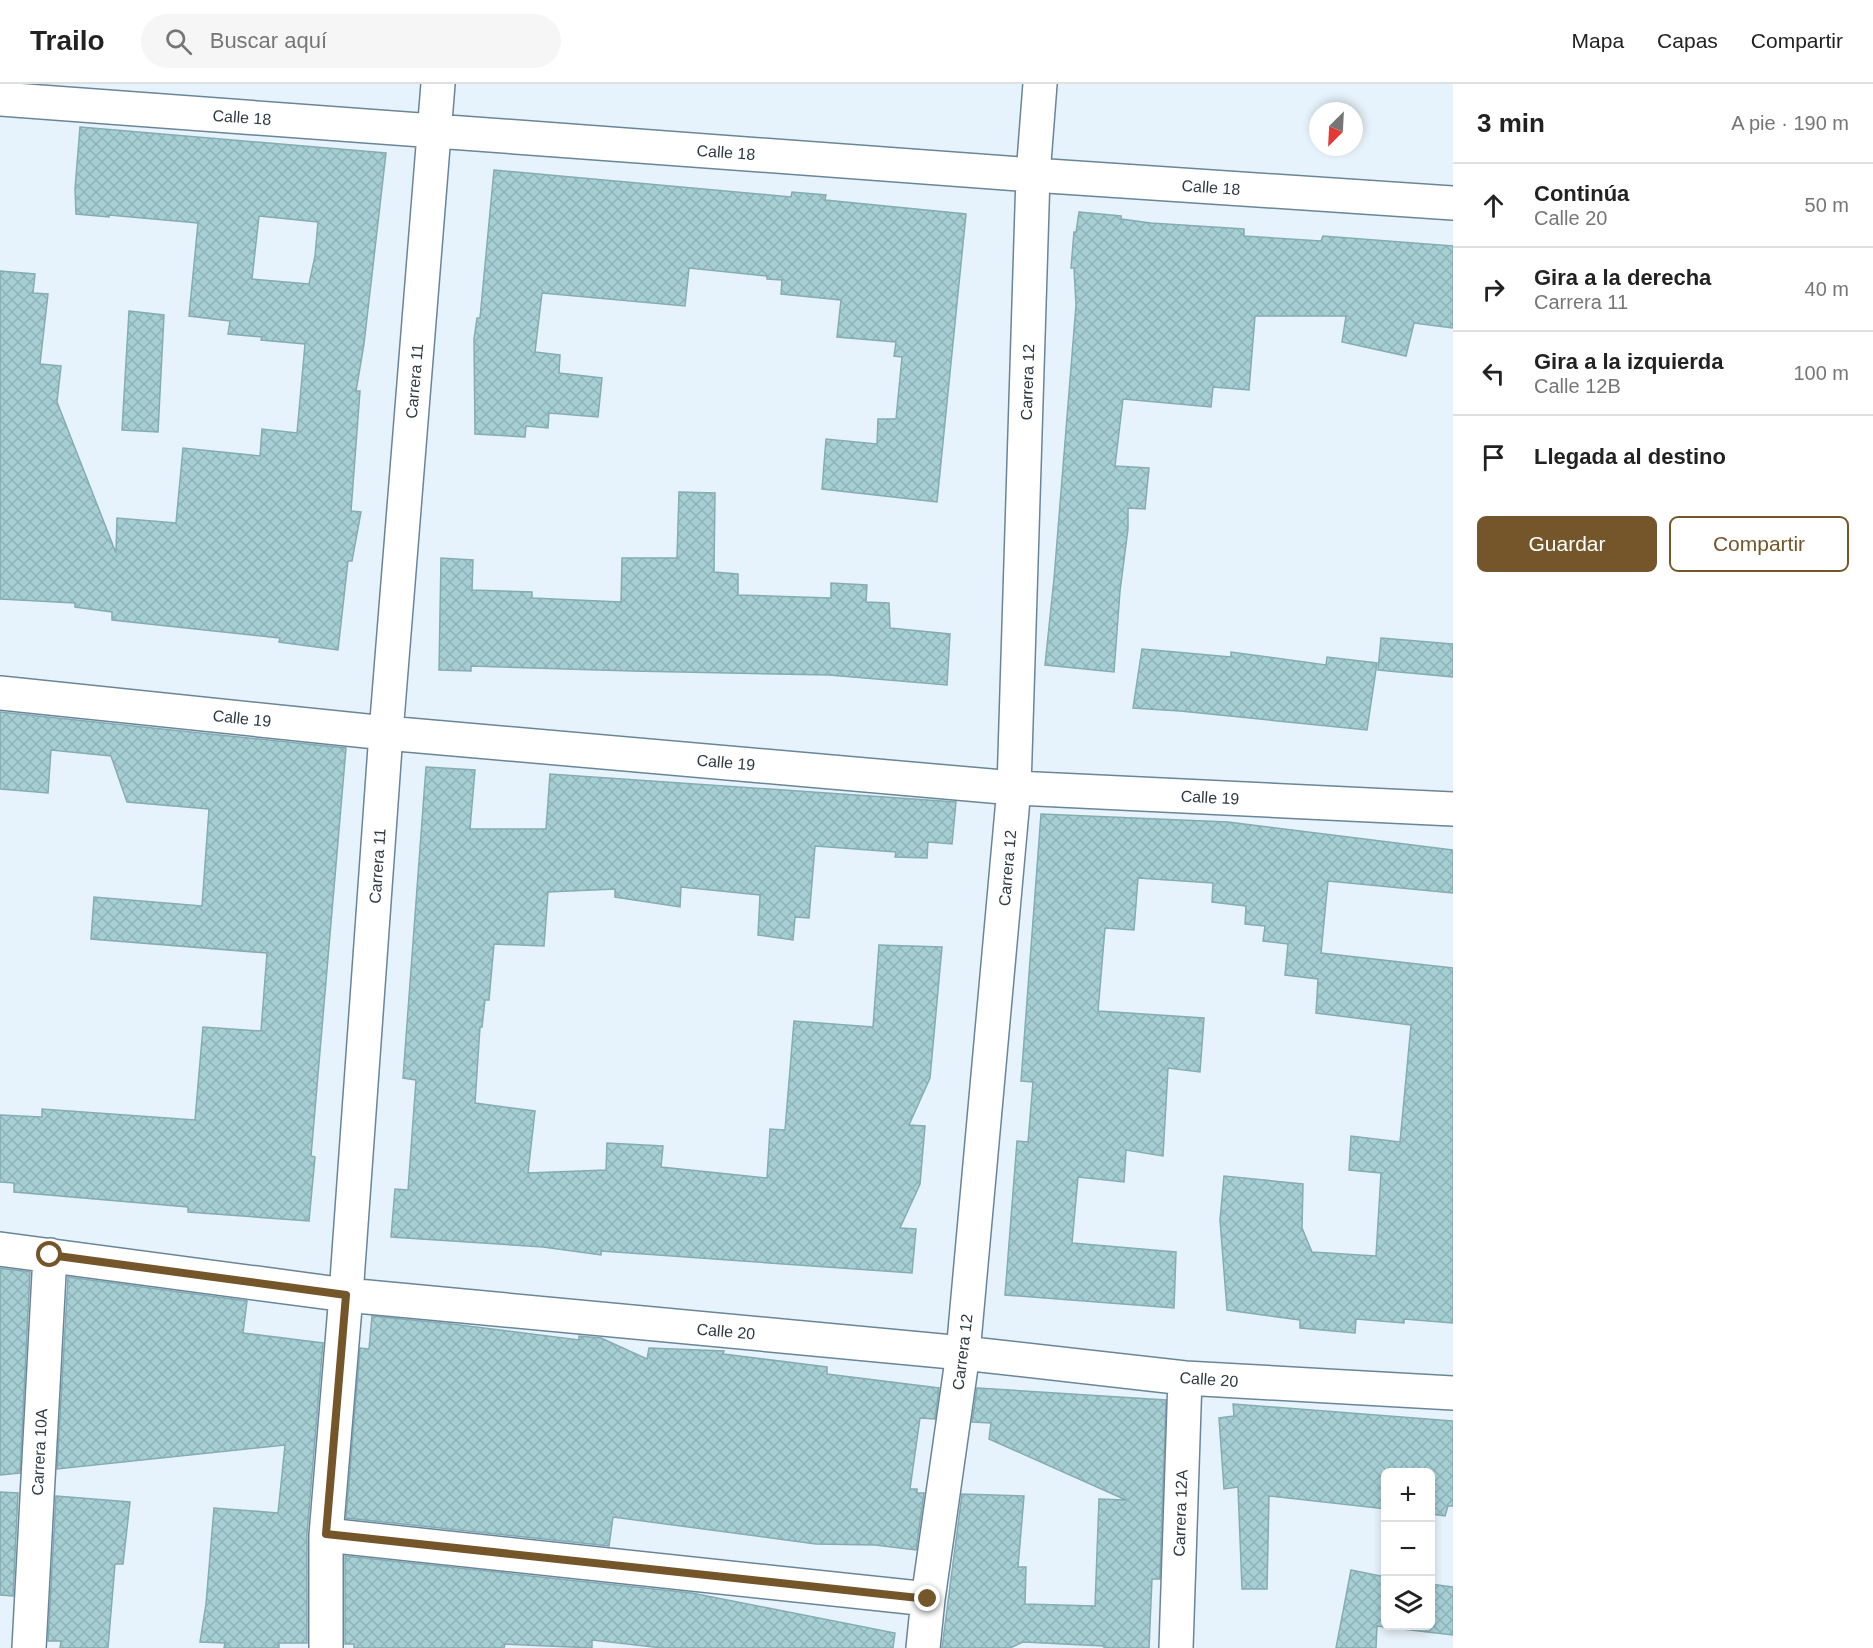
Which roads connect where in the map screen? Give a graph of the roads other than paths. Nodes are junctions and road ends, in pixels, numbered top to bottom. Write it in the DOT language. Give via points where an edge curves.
graph roads {
  1 [pos="438,84"];
  2 [pos="1040,84"];
  3 [pos="0,99"];
  4 [pos="434,130"];
  5 [pos="1033,175"];
  6 [pos="1453,203"];
  7 [pos="0,693"];
  8 [pos="386,733"];
  9 [pos="1014,788"];
  10 [pos="1453,809"];
  11 [pos="0,1249"];
  12 [pos="50,1255"];
  13 [pos="346,1295"];
  14 [pos="963,1353"];
  15 [pos="1185,1378"];
  16 [pos="1453,1394"];
  17 [pos="326,1534"];
  18 [pos="928,1599"];
  19 [pos="29,1648"];
  20 [pos="326,1648"];
  21 [pos="923,1648"];
  22 [pos="1176,1648"];
  1 -- 4 [label="street, Carrera 11"];
  2 -- 5 [label="street, Carrera 12"];
  3 -- 4 [label="street, Calle 18"];
  4 -- 5 [label="street, Calle 18"];
  4 -- 8 [label="street, Carrera 11"];
  5 -- 6 [label="street, Calle 18"];
  5 -- 9 [label="street, Carrera 12"];
  7 -- 8 [label="street, Calle 19"];
  8 -- 9 [label="street, Calle 19"];
  8 -- 13 [label="street, Carrera 11"];
  9 -- 10 [label="street, Calle 19"];
  9 -- 14 [label="street, Carrera 12"];
  11 -- 12 [label="street, Calle 20"];
  12 -- 13 [label="street, Calle 20"];
  12 -- 19 [label="street, Carrera 10A"];
  13 -- 14 [label="street, Calle 20"];
  13 -- 17 [label="street, Carrera 11"];
  14 -- 15 [label="street, Calle 20"];
  14 -- 18 [label="street, Carrera 12"];
  15 -- 16 [label="street, Calle 20"];
  15 -- 22 [label="street, Carrera 12A"];
  17 -- 18 [label="street"];
  17 -- 20 [label="street, Carrera 11"];
  18 -- 21 [label="street, Carrera 12"];
}
